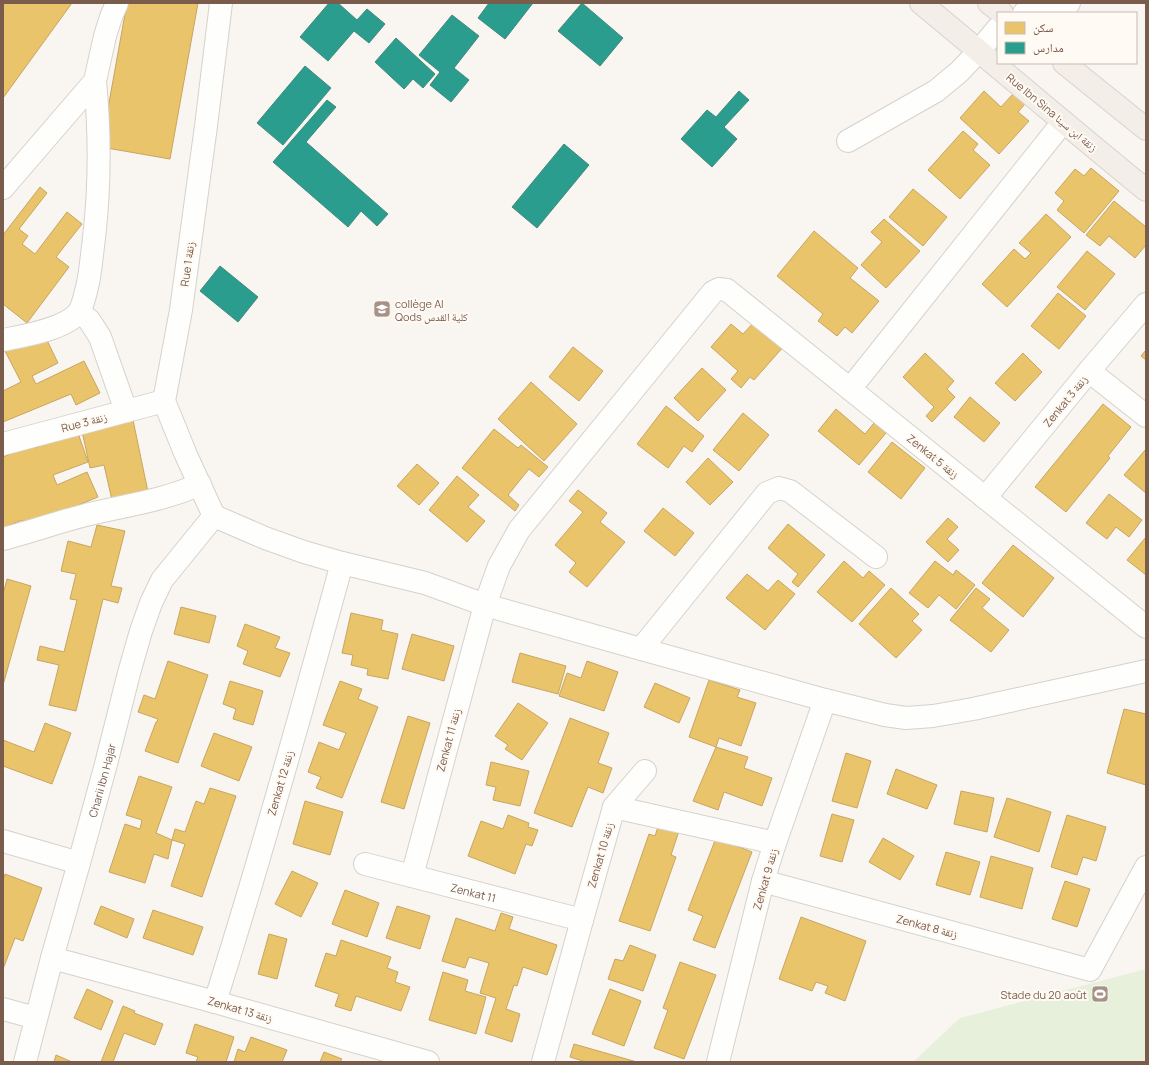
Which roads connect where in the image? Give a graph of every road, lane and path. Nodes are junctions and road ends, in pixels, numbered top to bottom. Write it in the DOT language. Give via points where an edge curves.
graph roads {
  1 [pos="117,3"];
  2 [pos="222,3"];
  3 [pos="921,3"];
  4 [pos="990,3"];
  5 [pos="1069,3"];
  6 [pos="1001,12"];
  7 [pos="1028,12"];
  8 [pos="997,29"];
  9 [pos="979,51"];
  10 [pos="1065,64"];
  11 [pos="95,80"];
  12 [pos="1063,122"];
  13 [pos="1146,129"];
  14 [pos="848,141"];
  15 [pos="3,188"];
  16 [pos="1146,190"];
  17 [pos="719,289"];
  18 [pos="1146,304"];
  19 [pos="79,312"];
  20 [pos="3,340"];
  21 [pos="1090,371"];
  22 [pos="850,389"];
  23 [pos="164,401"];
  24 [pos="126,411"];
  25 [pos="1146,416"];
  26 [pos="3,444"];
  27 [pos="200,484"];
  28 [pos="985,498"];
  29 [pos="214,516"];
  30 [pos="3,539"];
  31 [pos="876,557"];
  32 [pos="342,563"];
  33 [pos="484,605"];
  34 [pos="1146,627"];
  35 [pos="641,649"];
  36 [pos="1146,671"];
  37 [pos="825,700"];
  38 [pos="644,772"];
  39 [pos="614,807"];
  40 [pos="3,841"];
  41 [pos="775,844"];
  42 [pos="79,862"];
  43 [pos="365,864"];
  44 [pos="1146,867"];
  45 [pos="412,876"];
  46 [pos="763,881"];
  47 [pos="582,920"];
  48 [pos="52,958"];
  49 [pos="215,1002"];
  50 [pos="3,1009"];
  51 [pos="36,1018"];
  52 [pos="25,1062"];
  53 [pos="428,1062"];
  54 [pos="543,1062"];
  55 [pos="718,1062"];
  1 -- 11 [label="street" via="105,36"];
  2 -- 23 [label="street, Rue 1 زنقة" via="181,310"];
  3 -- 9 [label="main road, Rue Ibn Sina زنقة ابن سينا"];
  4 -- 6 [label="main road"];
  5 -- 7 [label="street"];
  8 -- 9 [label="street"];
  9 -- 12 [label="main road, Rue Ibn Sina زنقة ابن سينا"];
  9 -- 14 [label="street" via="936,91"];
  10 -- 13 [label="main road"];
  11 -- 15 [label="street"];
  11 -- 19 [label="street" via="98,207 90,274"];
  12 -- 16 [label="main road, Rue Ibn Sina زنقة ابن سينا"];
  12 -- 22 [label="street"];
  17 -- 22 [label="street, Zenkat 5 زنقة" via="727,290"];
  17 -- 33 [label="street, Zenkat 11 زنقة" via="713,292 519,530 499,566"];
  18 -- 21 [label="street, Zenkat 3 زنقة"];
  19 -- 20 [label="street" via="70,320 38,333"];
  19 -- 24 [label="street" via="89,320 100,337"];
  21 -- 25 [label="street"];
  21 -- 28 [label="street, Zenkat 3 زنقة"];
  22 -- 28 [label="street, Zenkat 5 زنقة"];
  23 -- 24 [label="street, Rue 3 زنقة"];
  23 -- 27 [label="street"];
  24 -- 26 [label="street, Rue 3 زنقة"];
  27 -- 29 [label="street"];
  27 -- 30 [label="street" via="187,490"];
  28 -- 34 [label="street, Zenkat 5 زنقة"];
  29 -- 32 [label="street" via="265,538"];
  29 -- 42 [label="street, Charii Ibn Hajar" via="162,580 151,603 129,673"];
  31 -- 35 [label="street" via="790,491 779,488 767,493"];
  32 -- 33 [label="street" via="425,583"];
  32 -- 49 [label="street, Zenkat 12 زنقة" via="246,903"];
  33 -- 35 [label="street"];
  33 -- 45 [label="street, Zenkat 11 زنقة"];
  35 -- 37 [label="street"];
  36 -- 37 [label="street" via="933,716 906,718 885,715"];
  37 -- 41 [label="street, Zenkat 9 زنقة"];
  38 -- 39 [label="street"];
  39 -- 41 [label="street"];
  39 -- 47 [label="street, Zenkat 10 زنقة"];
  40 -- 42 [label="street"];
  41 -- 46 [label="street, Zenkat 9 زنقة"];
  42 -- 48 [label="street, Charii Ibn Hajar"];
  43 -- 45 [label="street, Zenkat 11"];
  44 -- 46 [label="street, Zenkat 8 زنقة" via="1090,970"];
  45 -- 47 [label="street, Zenkat 11"];
  46 -- 55 [label="street, Zenkat 9 زنقة"];
  47 -- 54 [label="street, Zenkat 10 زنقة"];
  48 -- 49 [label="street, Zenkat 13 زنقة"];
  48 -- 51 [label="street, Charii Ibn Hajar"];
  49 -- 53 [label="street, Zenkat 13 زنقة"];
  50 -- 51 [label="street"];
  51 -- 52 [label="street, Charii Ibn Hajar"];
}
